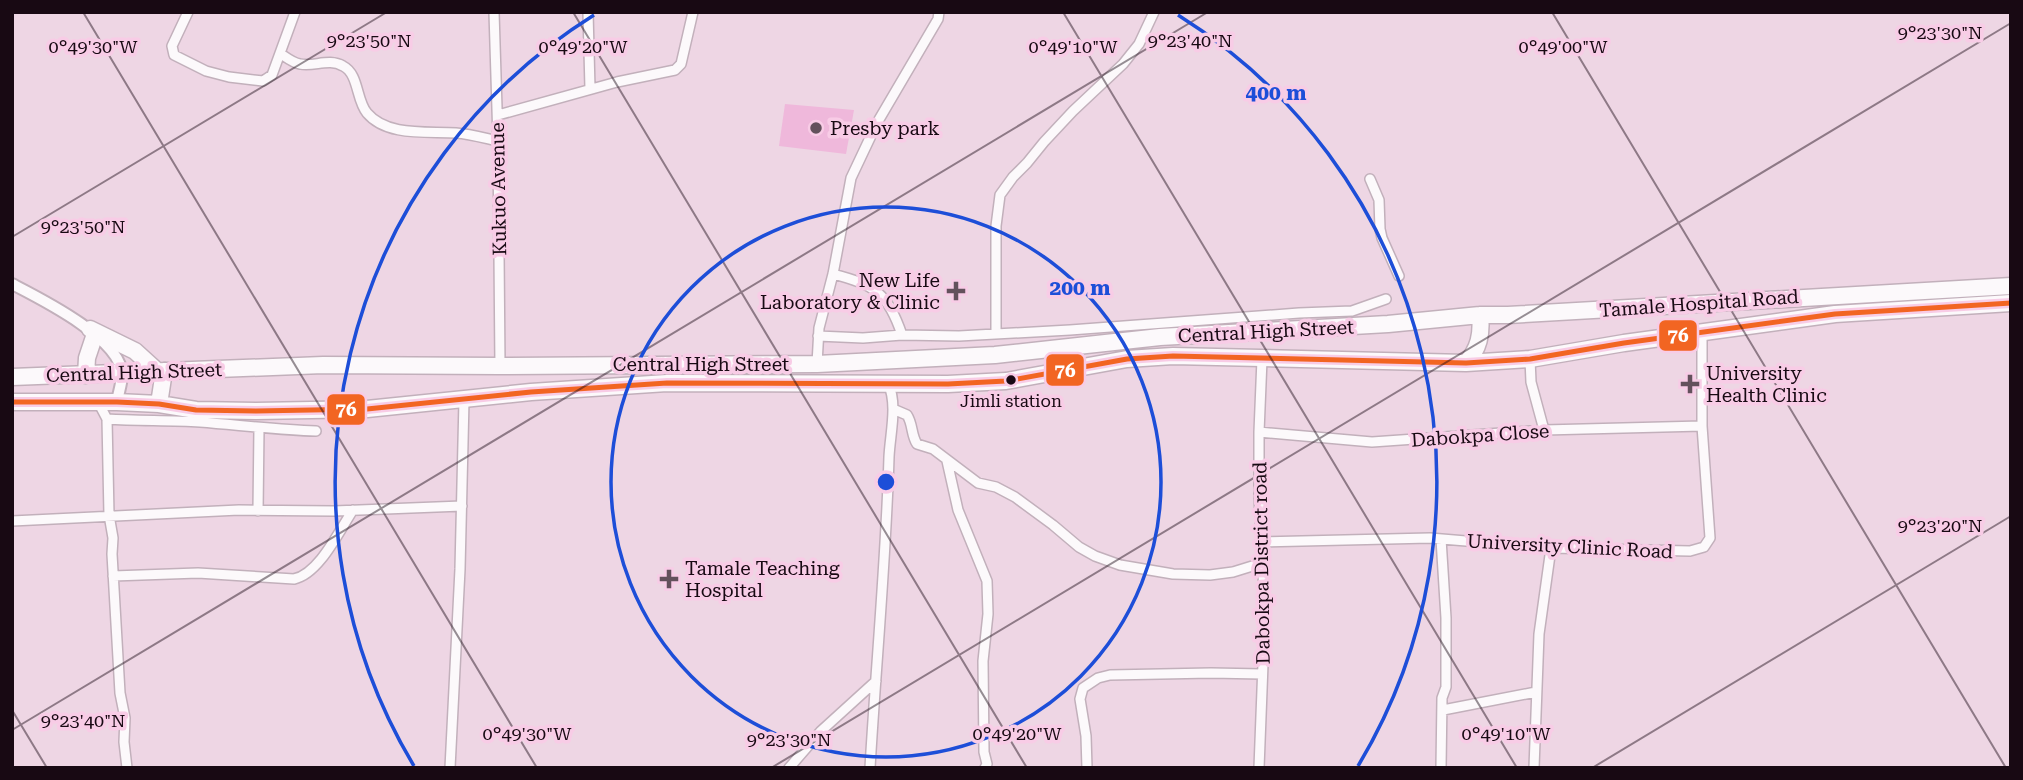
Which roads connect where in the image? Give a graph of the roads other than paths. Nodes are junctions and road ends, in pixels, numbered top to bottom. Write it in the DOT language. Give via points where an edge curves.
graph roads {
  1 [pos="188,12"];
  2 [pos="295,12"];
  3 [pos="494,12"];
  4 [pos="588,12"];
  5 [pos="693,12"];
  6 [pos="939,12"];
  7 [pos="1154,12"];
  8 [pos="281,54"];
  9 [pos="590,89"];
  10 [pos="498,114"];
  11 [pos="498,141"];
  12 [pos="1370,179"];
  13 [pos="833,274"];
  14 [pos="1399,276"];
  15 [pos="12,284"];
  16 [pos="2011,286"];
  17 [pos="1386,299"];
  18 [pos="2011,303"];
  19 [pos="1479,315"];
  20 [pos="1388,324"];
  21 [pos="92,331"];
  22 [pos="1702,331"];
  23 [pos="996,333"];
  24 [pos="902,335"];
  25 [pos="818,336"];
  26 [pos="959,336"];
  27 [pos="1026,352"];
  28 [pos="959,357"];
  29 [pos="1262,359"];
  30 [pos="1530,359"];
  31 [pos="1466,363"];
  32 [pos="817,364"];
  33 [pos="500,366"];
  34 [pos="160,371"];
  35 [pos="123,373"];
  36 [pos="86,375"];
  37 [pos="12,377"];
  38 [pos="1017,380"];
  39 [pos="888,383"];
  40 [pos="464,400"];
  41 [pos="12,402"];
  42 [pos="99,402"];
  43 [pos="117,402"];
  44 [pos="159,404"];
  45 [pos="892,409"];
  46 [pos="107,419"];
  47 [pos="1702,426"];
  48 [pos="259,428"];
  49 [pos="1544,430"];
  50 [pos="316,431"];
  51 [pos="1259,432"];
  52 [pos="947,461"];
  53 [pos="462,506"];
  54 [pos="353,510"];
  55 [pos="258,511"];
  56 [pos="110,515"];
  57 [pos="12,521"];
  58 [pos="1441,539"];
  59 [pos="1260,542"];
  60 [pos="1550,548"];
  61 [pos="1262,564"];
  62 [pos="113,576"];
  63 [pos="1262,674"];
  64 [pos="876,681"];
  65 [pos="1536,692"];
  66 [pos="1443,710"];
  67 [pos="127,768"];
  68 [pos="450,768"];
  69 [pos="789,768"];
  70 [pos="870,768"];
  71 [pos="985,768"];
  72 [pos="1087,768"];
  73 [pos="1259,768"];
  74 [pos="1441,768"];
  75 [pos="1534,768"];
  1 -- 8 [label="street" via="172,46 178,59 229,77 263,81 272,75"];
  2 -- 8 [label="street"];
  3 -- 10 [label="street, Kukuo Avenue"];
  4 -- 9 [label="street"];
  5 -- 9 [label="street" via="681,64 675,70"];
  6 -- 13 [label="street" via="851,178"];
  7 -- 23 [label="street" via="1124,64 1044,142 1000,195"];
  8 -- 11 [label="street" via="300,64 344,66 366,112 386,127"];
  9 -- 10 [label="street"];
  10 -- 11 [label="street, Kukuo Avenue"];
  11 -- 33 [label="street, Kukuo Avenue"];
  12 -- 14 [label="street" via="1379,200 1382,238"];
  13 -- 24 [label="street" via="858,280 878,292 889,304"];
  13 -- 25 [label="street"];
  15 -- 21 [label="street"];
  16 -- 19 [label="highway, Tamale Hospital Road"];
  17 -- 23 [label="street" via="1352,311"];
  18 -- 22 [label="highway, Central High Street" via="1835,314"];
  19 -- 20 [label="highway, Tamale Hospital Road"];
  19 -- 31 [label="highway" via="1479,342"];
  20 -- 27 [label="highway, Central High Street" via="1160,337"];
  21 -- 34 [label="highway" via="135,351"];
  21 -- 35 [label="street" via="113,353"];
  21 -- 36 [label="highway"];
  22 -- 30 [label="highway, Central High Street"];
  22 -- 47 [label="street, University Clinic Road"];
  23 -- 26 [label="street"];
  24 -- 25 [label="street"];
  24 -- 26 [label="street"];
  25 -- 32 [label="street"];
  26 -- 28 [label="street"];
  27 -- 28 [label="highway, Central High Street"];
  27 -- 38 [label="highway"];
  28 -- 32 [label="highway, Central High Street"];
  29 -- 31 [label="highway, Central High Street"];
  29 -- 38 [label="highway, Central High Street" via="1127,359"];
  29 -- 51 [label="street, Dabokpa District road"];
  30 -- 31 [label="highway, Central High Street"];
  30 -- 49 [label="street"];
  32 -- 33 [label="highway, Central High Street"];
  33 -- 34 [label="highway, Central High Street" via="324,365"];
  34 -- 35 [label="highway, Central High Street"];
  34 -- 44 [label="highway"];
  35 -- 36 [label="highway, Central High Street"];
  35 -- 43 [label="street"];
  36 -- 37 [label="highway, Central High Street"];
  38 -- 39 [label="highway, Central High Street"];
  39 -- 40 [label="highway, Central High Street" via="667,383"];
  39 -- 45 [label="street" via="894,396"];
  40 -- 44 [label="highway, Central High Street" via="322,410 196,410"];
  40 -- 53 [label="street"];
  41 -- 42 [label="highway, Central High Street"];
  42 -- 43 [label="highway, Central High Street"];
  42 -- 46 [label="street"];
  43 -- 44 [label="highway, Central High Street"];
  45 -- 52 [label="street" via="907,415 917,444 933,449"];
  45 -- 64 [label="street"];
  46 -- 48 [label="street"];
  46 -- 56 [label="street"];
  47 -- 49 [label="street, Dabokpa Close"];
  47 -- 60 [label="street, University Clinic Road" via="1710,538 1704,547 1690,551"];
  48 -- 50 [label="street"];
  48 -- 55 [label="street"];
  49 -- 51 [label="street, Dabokpa Close" via="1372,442"];
  51 -- 59 [label="street, Dabokpa District road"];
  52 -- 61 [label="street" via="978,483 1015,497 1079,547 1120,565 1210,575"];
  52 -- 71 [label="street" via="958,510 987,582"];
  53 -- 54 [label="street"];
  53 -- 68 [label="street"];
  54 -- 55 [label="street"];
  54 -- 62 [label="street" via="314,569 303,577"];
  55 -- 56 [label="street"];
  56 -- 57 [label="street"];
  56 -- 62 [label="street"];
  58 -- 59 [label="street, University Clinic Road"];
  58 -- 60 [label="street, University Clinic Road"];
  58 -- 66 [label="street" via="1446,618"];
  59 -- 61 [label="street, Dabokpa District road"];
  60 -- 65 [label="street"];
  61 -- 63 [label="street, Dabokpa District road"];
  62 -- 67 [label="street"];
  63 -- 72 [label="street" via="1098,678 1083,688 1080,699"];
  63 -- 73 [label="street, Dabokpa District road"];
  64 -- 69 [label="street" via="830,722"];
  64 -- 70 [label="street"];
  65 -- 66 [label="street"];
  65 -- 75 [label="street"];
  66 -- 74 [label="street"];
}
